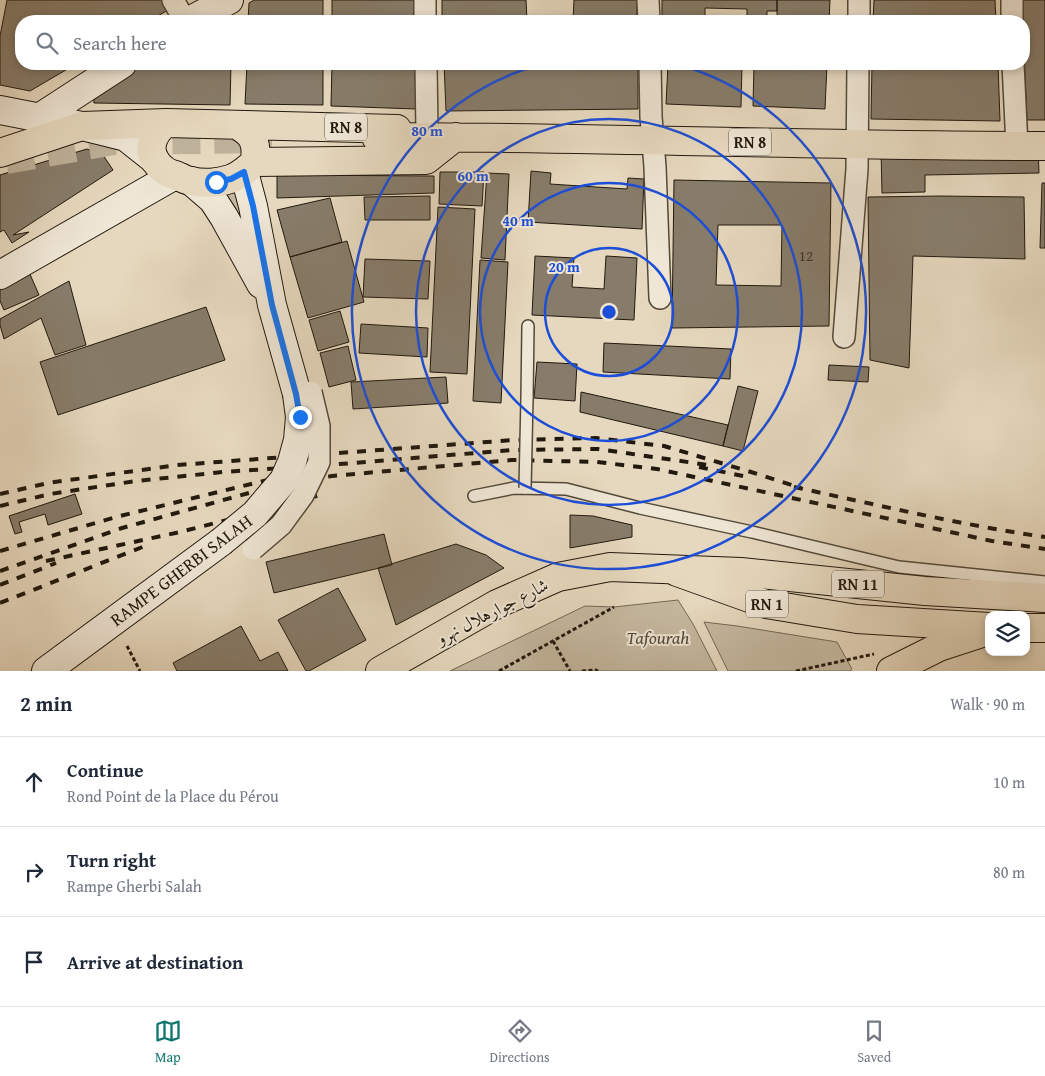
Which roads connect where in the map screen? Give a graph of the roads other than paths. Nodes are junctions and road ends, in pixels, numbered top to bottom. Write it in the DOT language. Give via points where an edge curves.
graph roads {
  1 [pos="173,0"];
  2 [pos="229,0"];
  3 [pos="425,0"];
  4 [pos="648,0"];
  5 [pos="859,0"];
  6 [pos="1012,0"];
  7 [pos="182,15"];
  8 [pos="200,15"];
  9 [pos="426,15"];
  10 [pos="648,15"];
  11 [pos="859,15"];
  12 [pos="1012,15"];
  13 [pos="113,70"];
  14 [pos="426,70"];
  15 [pos="650,70"];
  16 [pos="858,70"];
  17 [pos="1014,70"];
  18 [pos="76,94"];
  19 [pos="0,110"];
  20 [pos="0,117"];
  21 [pos="39,118"];
  22 [pos="166,123"];
  23 [pos="237,125"];
  24 [pos="82,126"];
  25 [pos="427,133"];
  26 [pos="376,137"];
  27 [pos="455,137"];
  28 [pos="653,140"];
  29 [pos="856,144"];
  30 [pos="1017,146"];
  31 [pos="1045,146"];
  32 [pos="0,152"];
  33 [pos="250,167"];
  34 [pos="174,172"];
  35 [pos="0,275"];
  36 [pos="660,298"];
  37 [pos="272,305"];
  38 [pos="528,326"];
  39 [pos="844,337"];
  40 [pos="304,393"];
  41 [pos="525,488"];
  42 [pos="474,496"];
  43 [pos="253,549"];
  44 [pos="671,570"];
  45 [pos="1045,582"];
  46 [pos="1045,598"];
  47 [pos="985,627"];
  48 [pos="1030,628"];
  49 [pos="1045,628"];
  50 [pos="985,632"];
  51 [pos="890,664"];
  52 [pos="46,671"];
  53 [pos="380,671"];
  1 -- 7 [label="street"];
  2 -- 8 [label="main road"];
  3 -- 9 [label="street"];
  4 -- 10 [label="street"];
  5 -- 11 [label="street"];
  6 -- 12 [label="street"];
  13 -- 18 [label="main road"];
  14 -- 25 [label="street"];
  15 -- 28 [label="street"];
  16 -- 29 [label="street"];
  17 -- 30 [label="street"];
  18 -- 21 [label="main road"];
  18 -- 24 [label="main road" via="73,114"];
  19 -- 21 [label="main road, RAMPE GHERBI SALAH"];
  20 -- 32 [label="main road" via="10,132 5,149"];
  21 -- 24 [label="main road, RAMPE GHERBI SALAH"];
  22 -- 23 [label="main road"];
  22 -- 24 [label="main road"];
  22 -- 34 [label="main road" via="152,143 152,152"];
  23 -- 25 [label="main road, RN 8" via="412,129"];
  23 -- 33 [label="main road" via="246,130 256,144"];
  24 -- 32 [label="main road"];
  24 -- 34 [label="main road, RAMPE GHERBI SALAH" via="126,137"];
  25 -- 27 [label="main road, RN 8"];
  26 -- 27 [label="main road, RN 8"];
  27 -- 28 [label="main road, RN 8"];
  27 -- 33 [label="main road, RN 8" via="426,160"];
  28 -- 29 [label="main road, RN 8"];
  28 -- 36 [label="street"];
  29 -- 30 [label="main road, RN 8"];
  29 -- 39 [label="street" via="857,169"];
  30 -- 31 [label="main road, RN 8"];
  33 -- 34 [label="main road" via="231,179 216,182"];
  33 -- 37 [label="main road, RAMPE GHERBI SALAH" via="253,206"];
  34 -- 35 [label="main road"];
  34 -- 37 [label="main road, RAMPE GHERBI SALAH" via="212,200"];
  37 -- 40 [label="main road, RAMPE GHERBI SALAH"];
  38 -- 41 [label="lane, bridge"];
  40 -- 43 [label="street, bridge" via="319,426 319,462 304,495 281,525"];
  40 -- 52 [label="main road, RAMPE GHERBI SALAH, bridge" via="292,462 284,480 256,514"];
  41 -- 42 [label="lane"];
  41 -- 45 [label="lane" via="566,489 899,567"];
  44 -- 46 [label="main road, RN 11" via="741,572 925,591"];
  44 -- 47 [label="main road, RN 1" via="766,604 868,620"];
  44 -- 53 [label="main road, شارع جوارهلال نهرو / RN 11" via="610,567 558,577 498,604"];
  48 -- 49 [label="main road"];
  50 -- 51 [label="main road"];
}
